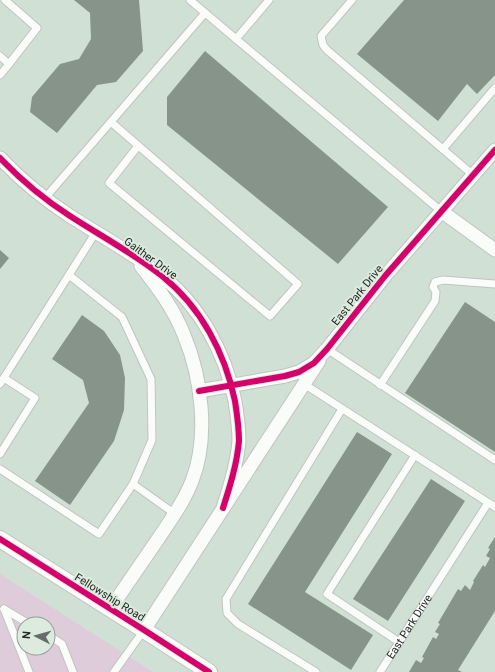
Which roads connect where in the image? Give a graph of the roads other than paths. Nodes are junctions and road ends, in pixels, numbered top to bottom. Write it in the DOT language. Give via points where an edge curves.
graph roads {
  1 [pos="5,0"];
  2 [pos="190,0"];
  3 [pos="269,0"];
  4 [pos="352,0"];
  5 [pos="206,13"];
  6 [pos="236,39"];
  7 [pos="0,56"];
  8 [pos="9,64"];
  9 [pos="0,75"];
  10 [pos="495,88"];
  11 [pos="111,122"];
  12 [pos="138,146"];
  13 [pos="443,149"];
  14 [pos="495,150"];
  15 [pos="0,158"];
  16 [pos="473,175"];
  17 [pos="45,198"];
  18 [pos="441,211"];
  19 [pos="96,232"];
  20 [pos="495,250"];
  21 [pos="132,255"];
  22 [pos="69,275"];
  23 [pos="495,284"];
  24 [pos="327,349"];
  25 [pos="2,381"];
  26 [pos="304,384"];
  27 [pos="232,385"];
  28 [pos="380,385"];
  29 [pos="199,391"];
  30 [pos="342,409"];
  31 [pos="0,454"];
  32 [pos="415,456"];
  33 [pos="495,460"];
  34 [pos="0,469"];
  35 [pos="133,484"];
  36 [pos="492,505"];
  37 [pos="223,508"];
  38 [pos="175,514"];
  39 [pos="0,540"];
  40 [pos="2,607"];
  41 [pos="110,609"];
  42 [pos="17,616"];
  43 [pos="144,630"];
  44 [pos="56,640"];
  45 [pos="399,642"];
  46 [pos="29,672"];
  47 [pos="72,672"];
  48 [pos="114,672"];
  49 [pos="209,672"];
  50 [pos="316,672"];
  51 [pos="380,672"];
  1 -- 8 [label="lane" via="37,28"];
  2 -- 5 [label="lane"];
  3 -- 6 [label="lane"];
  4 -- 13 [label="lane" via="321,36 323,45"];
  5 -- 6 [label="lane"];
  5 -- 11 [label="lane"];
  6 -- 18 [label="lane"];
  7 -- 8 [label="lane"];
  8 -- 9 [label="lane"];
  10 -- 13 [label="lane"];
  11 -- 12 [label="lane"];
  11 -- 17 [label="lane"];
  12 -- 12 [label="lane" via="298,284 270,316 109,183"];
  13 -- 16 [label="lane"];
  14 -- 16 [label="street, East Park Drive"];
  15 -- 17 [label="street, Gaither Drive"];
  16 -- 18 [label="street, East Park Drive"];
  17 -- 19 [label="street, Gaither Drive"];
  18 -- 20 [label="street"];
  18 -- 24 [label="street, East Park Drive" via="377,285"];
  19 -- 21 [label="street, Gaither Drive"];
  19 -- 22 [label="lane"];
  21 -- 27 [label="street, Gaither Drive" via="172,285 200,317 210,331"];
  21 -- 29 [label="street, Gaither Drive" via="162,293 185,336"];
  22 -- 25 [label="lane"];
  22 -- 35 [label="lane" via="122,317 151,379 152,440"];
  23 -- 28 [label="lane" via="443,280 435,282 435,301"];
  24 -- 26 [label="street, East Park Drive"];
  24 -- 27 [label="street, East Park Drive" via="314,363 299,372"];
  24 -- 28 [label="lane"];
  25 -- 31 [label="lane" via="36,398"];
  26 -- 30 [label="lane, East Park Drive"];
  26 -- 37 [label="street, East Park Drive"];
  27 -- 29 [label="street, East Park Drive"];
  27 -- 37 [label="street, Gaither Drive" via="239,439 236,465"];
  28 -- 33 [label="lane"];
  29 -- 38 [label="street, Gaither Drive" via="202,428 196,467 192,482"];
  30 -- 32 [label="lane, East Park Drive"];
  30 -- 50 [label="lane" via="226,599 227,613 238,624"];
  32 -- 36 [label="lane, East Park Drive"];
  32 -- 45 [label="lane" via="327,594"];
  34 -- 35 [label="lane" via="99,534"];
  35 -- 38 [label="lane"];
  36 -- 45 [label="lane, East Park Drive"];
  37 -- 43 [label="street, East Park Drive"];
  38 -- 41 [label="street, Gaither Drive"];
  39 -- 41 [label="street, Fellowship Road"];
  40 -- 42 [label="lane"];
  40 -- 46 [label="lane"];
  41 -- 43 [label="street, Fellowship Road"];
  43 -- 48 [label="lane"];
  43 -- 49 [label="street, Fellowship Road"];
  44 -- 47 [label="lane" via="62,644"];
  45 -- 51 [label="lane, East Park Drive"];
}
